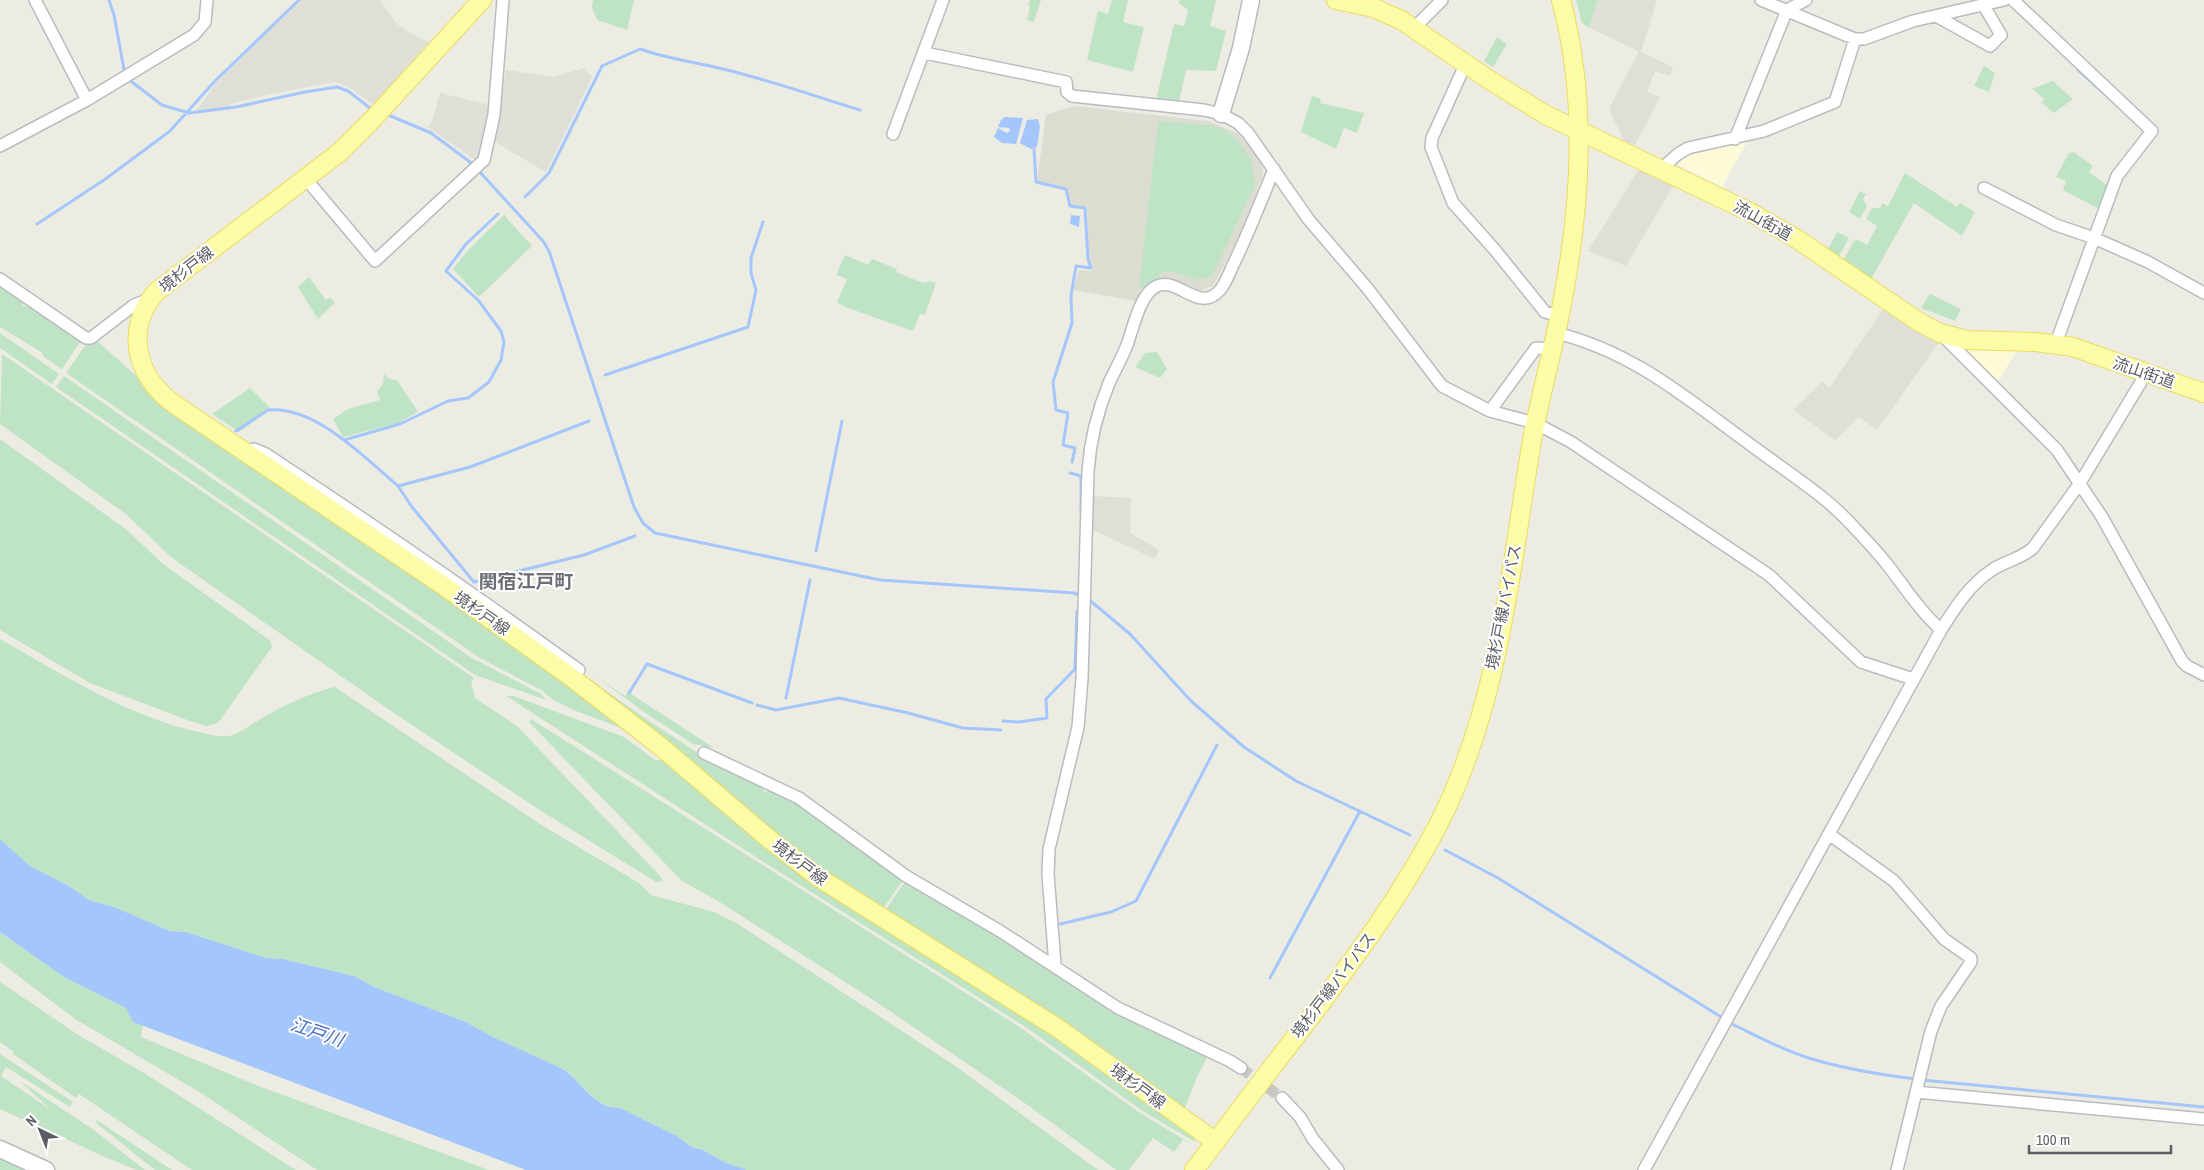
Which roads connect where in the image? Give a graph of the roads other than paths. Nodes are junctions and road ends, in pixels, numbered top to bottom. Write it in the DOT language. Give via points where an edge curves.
graph roads {
  1 [pos="35,0"];
  2 [pos="207,0"];
  3 [pos="482,0"];
  4 [pos="502,0"];
  5 [pos="943,0"];
  6 [pos="1251,0"];
  7 [pos="1336,0"];
  8 [pos="1442,0"];
  9 [pos="1561,0"];
  10 [pos="1762,0"];
  11 [pos="1806,0"];
  12 [pos="2004,0"];
  13 [pos="2013,0"];
  14 [pos="1984,6"];
  15 [pos="1787,10"];
  16 [pos="1936,16"];
  17 [pos="1414,28"];
  18 [pos="1855,39"];
  19 [pos="925,52"];
  20 [pos="1466,63"];
  21 [pos="87,100"];
  22 [pos="1221,114"];
  23 [pos="1579,131"];
  24 [pos="893,134"];
  25 [pos="1735,139"];
  26 [pos="0,146"];
  27 [pos="1274,169"];
  28 [pos="1661,169"];
  29 [pos="306,178"];
  30 [pos="1984,188"];
  31 [pos="2094,238"];
  32 [pos="0,280"];
  33 [pos="2204,293"];
  34 [pos="150,299"];
  35 [pos="1556,333"];
  36 [pos="1940,333"];
  37 [pos="2056,343"];
  38 [pos="2145,372"];
  39 [pos="2204,393"];
  40 [pos="1490,411"];
  41 [pos="1535,423"];
  42 [pos="243,452"];
  43 [pos="2080,483"];
  44 [pos="1941,630"];
  45 [pos="579,670"];
  46 [pos="2204,675"];
  47 [pos="1914,679"];
  48 [pos="704,753"];
  49 [pos="1829,834"];
  50 [pos="1055,966"];
  51 [pos="1241,1068"];
  52 [pos="1917,1088"];
  53 [pos="1282,1098"];
  54 [pos="2204,1119"];
  55 [pos="1216,1142"];
  56 [pos="0,1149"];
  57 [pos="1196,1168"];
  58 [pos="46,1170"];
  59 [pos="1338,1170"];
  60 [pos="1644,1170"];
  61 [pos="1897,1170"];
  1 -- 21 [label="street"];
  2 -- 21 [label="street" via="205,22 194,35"];
  3 -- 29 [label="main road, 境杉戸線" via="372,120 340,152"];
  4 -- 29 [label="street" via="494,115 484,160 375,261"];
  5 -- 19 [label="street"];
  6 -- 22 [label="street" via="1241,48"];
  7 -- 17 [label="main road, 流山街道" via="1390,14"];
  8 -- 17 [label="street"];
  9 -- 23 [label="main road, 境杉戸線バイパス" via="1574,59"];
  10 -- 15 [label="street"];
  11 -- 15 [label="street"];
  12 -- 14 [label="street"];
  13 -- 31 [label="street" via="2152,131 2117,176"];
  14 -- 16 [label="street"];
  14 -- 16 [label="street" via="2000,35 1990,46"];
  15 -- 18 [label="street"];
  15 -- 25 [label="street"];
  16 -- 18 [label="street"];
  17 -- 20 [label="main road, 流山街道"];
  18 -- 25 [label="street" via="1835,102 1764,131"];
  19 -- 22 [label="street" via="1066,82 1067,92 1072,96"];
  19 -- 24 [label="street"];
  20 -- 23 [label="main road, 流山街道" via="1546,115"];
  20 -- 35 [label="street" via="1431,146 1453,203 1506,262 1545,312"];
  21 -- 26 [label="street"];
  22 -- 27 [label="street" via="1248,133"];
  23 -- 28 [label="main road, 流山街道"];
  23 -- 35 [label="main road, 境杉戸線バイパス" via="1577,196"];
  25 -- 28 [label="street" via="1688,148"];
  27 -- 40 [label="street" via="1309,220 1368,289 1442,386"];
  27 -- 50 [label="street" via="1250,229 1219,291 1209,297 1198,298 1169,285 1160,285 1148,293 1109,384 1090,448 1078,727 1049,848"];
  28 -- 36 [label="main road, 流山街道" via="1797,239"];
  29 -- 34 [label="main road, 境杉戸線"];
  30 -- 31 [label="street" via="2056,225"];
  31 -- 33 [label="street" via="2148,262"];
  31 -- 37 [label="street"];
  32 -- 34 [label="street" via="86,338 91,338 134,306"];
  34 -- 42 [label="main road, 境杉戸線" via="141,317 137,344 139,361 147,377 164,397"];
  35 -- 40 [label="street" via="1536,348"];
  35 -- 41 [label="main road, 境杉戸線バイパス"];
  35 -- 44 [label="street" via="1646,369 1795,477 1851,524 1885,562 1919,609"];
  36 -- 37 [label="main road, 流山街道" via="1976,341"];
  36 -- 43 [label="street" via="2050,440"];
  37 -- 38 [label="main road, 流山街道"];
  38 -- 39 [label="main road, 流山街道"];
  38 -- 43 [label="street"];
  40 -- 41 [label="street"];
  41 -- 47 [label="street" via="1571,442 1769,575 1861,662"];
  41 -- 55 [label="main road, 境杉戸線バイパス" via="1484,706 1456,785 1419,860 1371,935"];
  42 -- 45 [label="street" via="254,449 282,465 449,576"];
  42 -- 55 [label="main road, 境杉戸線" via="444,586 571,677 818,877 1036,1014"];
  43 -- 44 [label="street" via="2033,548 1984,575"];
  43 -- 46 [label="street" via="2107,525 2182,661"];
  44 -- 47 [label="street"];
  47 -- 49 [label="street"];
  48 -- 50 [label="street" via="799,798 906,876"];
  49 -- 52 [label="street" via="1894,881 1944,939 1971,958 1941,1006 1931,1031"];
  49 -- 60 [label="street"];
  50 -- 51 [label="street" via="1118,1008"];
  52 -- 54 [label="street"];
  52 -- 61 [label="street"];
  53 -- 59 [label="street" via="1300,1117 1312,1139"];
  55 -- 57 [label="main road"];
  56 -- 58 [label="street"];
}
